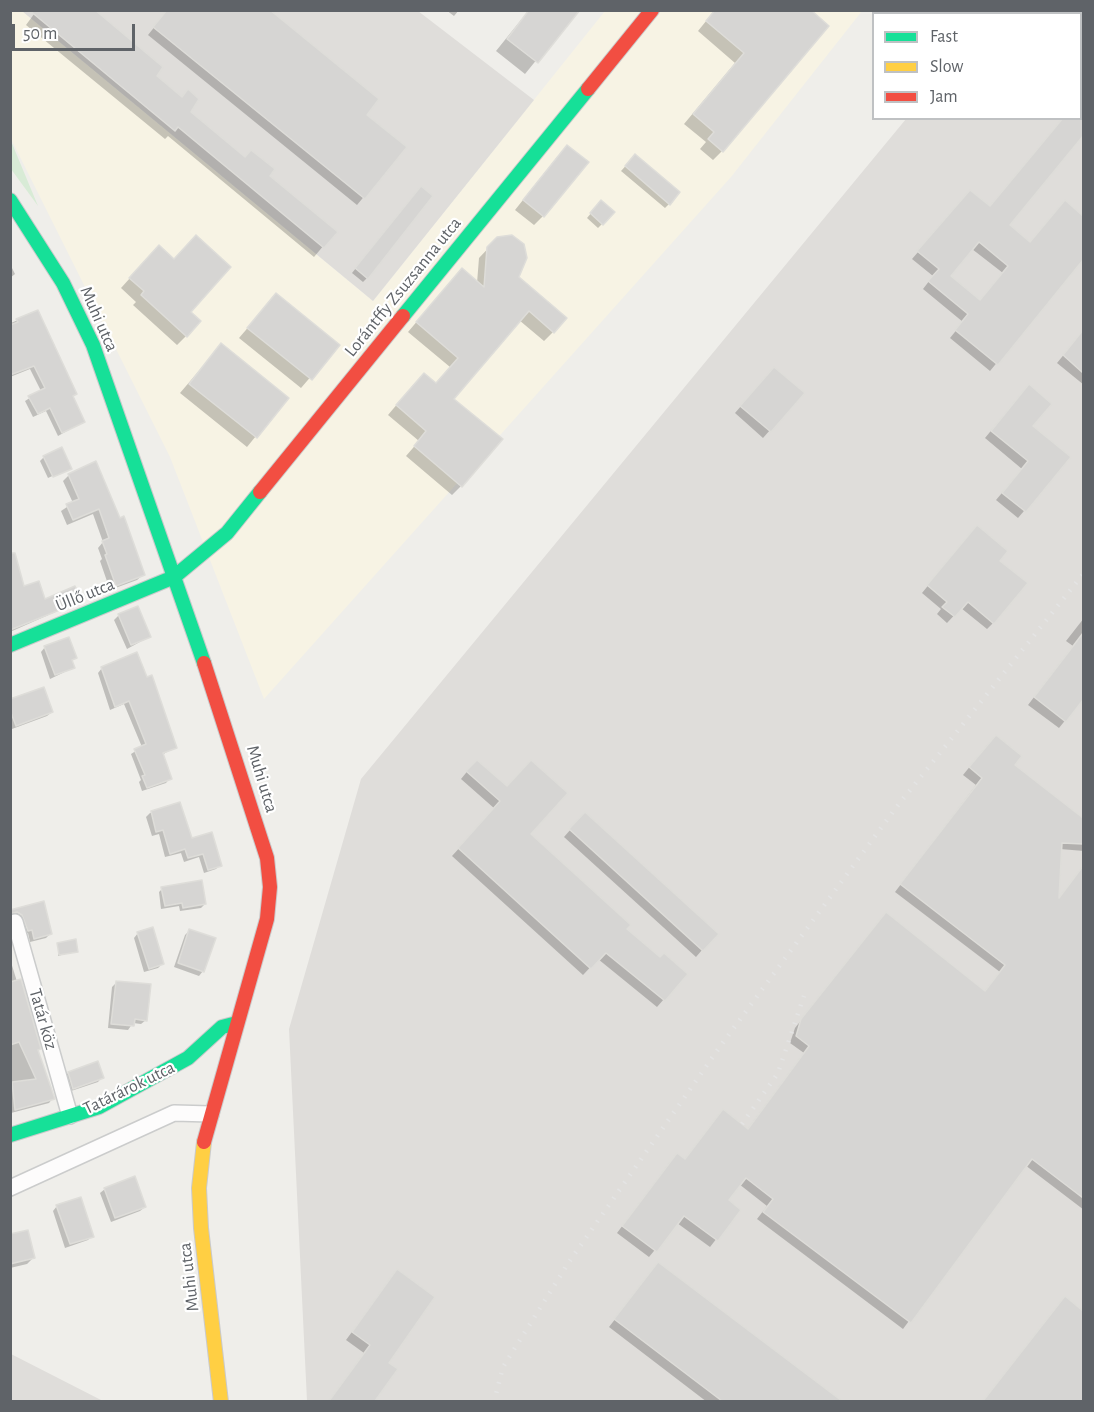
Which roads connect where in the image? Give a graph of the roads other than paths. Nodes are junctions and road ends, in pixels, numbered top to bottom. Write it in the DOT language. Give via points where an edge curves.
graph roads {
  1 [pos="652,10"];
  2 [pos="10,200"];
  3 [pos="174,577"];
  4 [pos="10,645"];
  5 [pos="15,922"];
  6 [pos="237,1023"];
  7 [pos="211,1114"];
  8 [pos="70,1116"];
  9 [pos="10,1135"];
  10 [pos="10,1188"];
  11 [pos="221,1401"];
  1 -- 3 [label="main road, Lorántffy Zsuzsanna utca" via="227,532"];
  2 -- 3 [label="main road, Muhi utca" via="63,283 93,345"];
  3 -- 4 [label="main road, Üllő utca"];
  3 -- 6 [label="main road, Muhi utca" via="267,858 267,919"];
  5 -- 8 [label="street, Tatár köz"];
  6 -- 7 [label="main road, Muhi utca"];
  6 -- 8 [label="main road, Tatárárok utca" via="214,1032 178,1064 99,1107"];
  7 -- 10 [label="street" via="174,1113"];
  7 -- 11 [label="main road, Muhi utca" via="199,1188"];
  8 -- 9 [label="main road, Tatárárok utca"];
}
